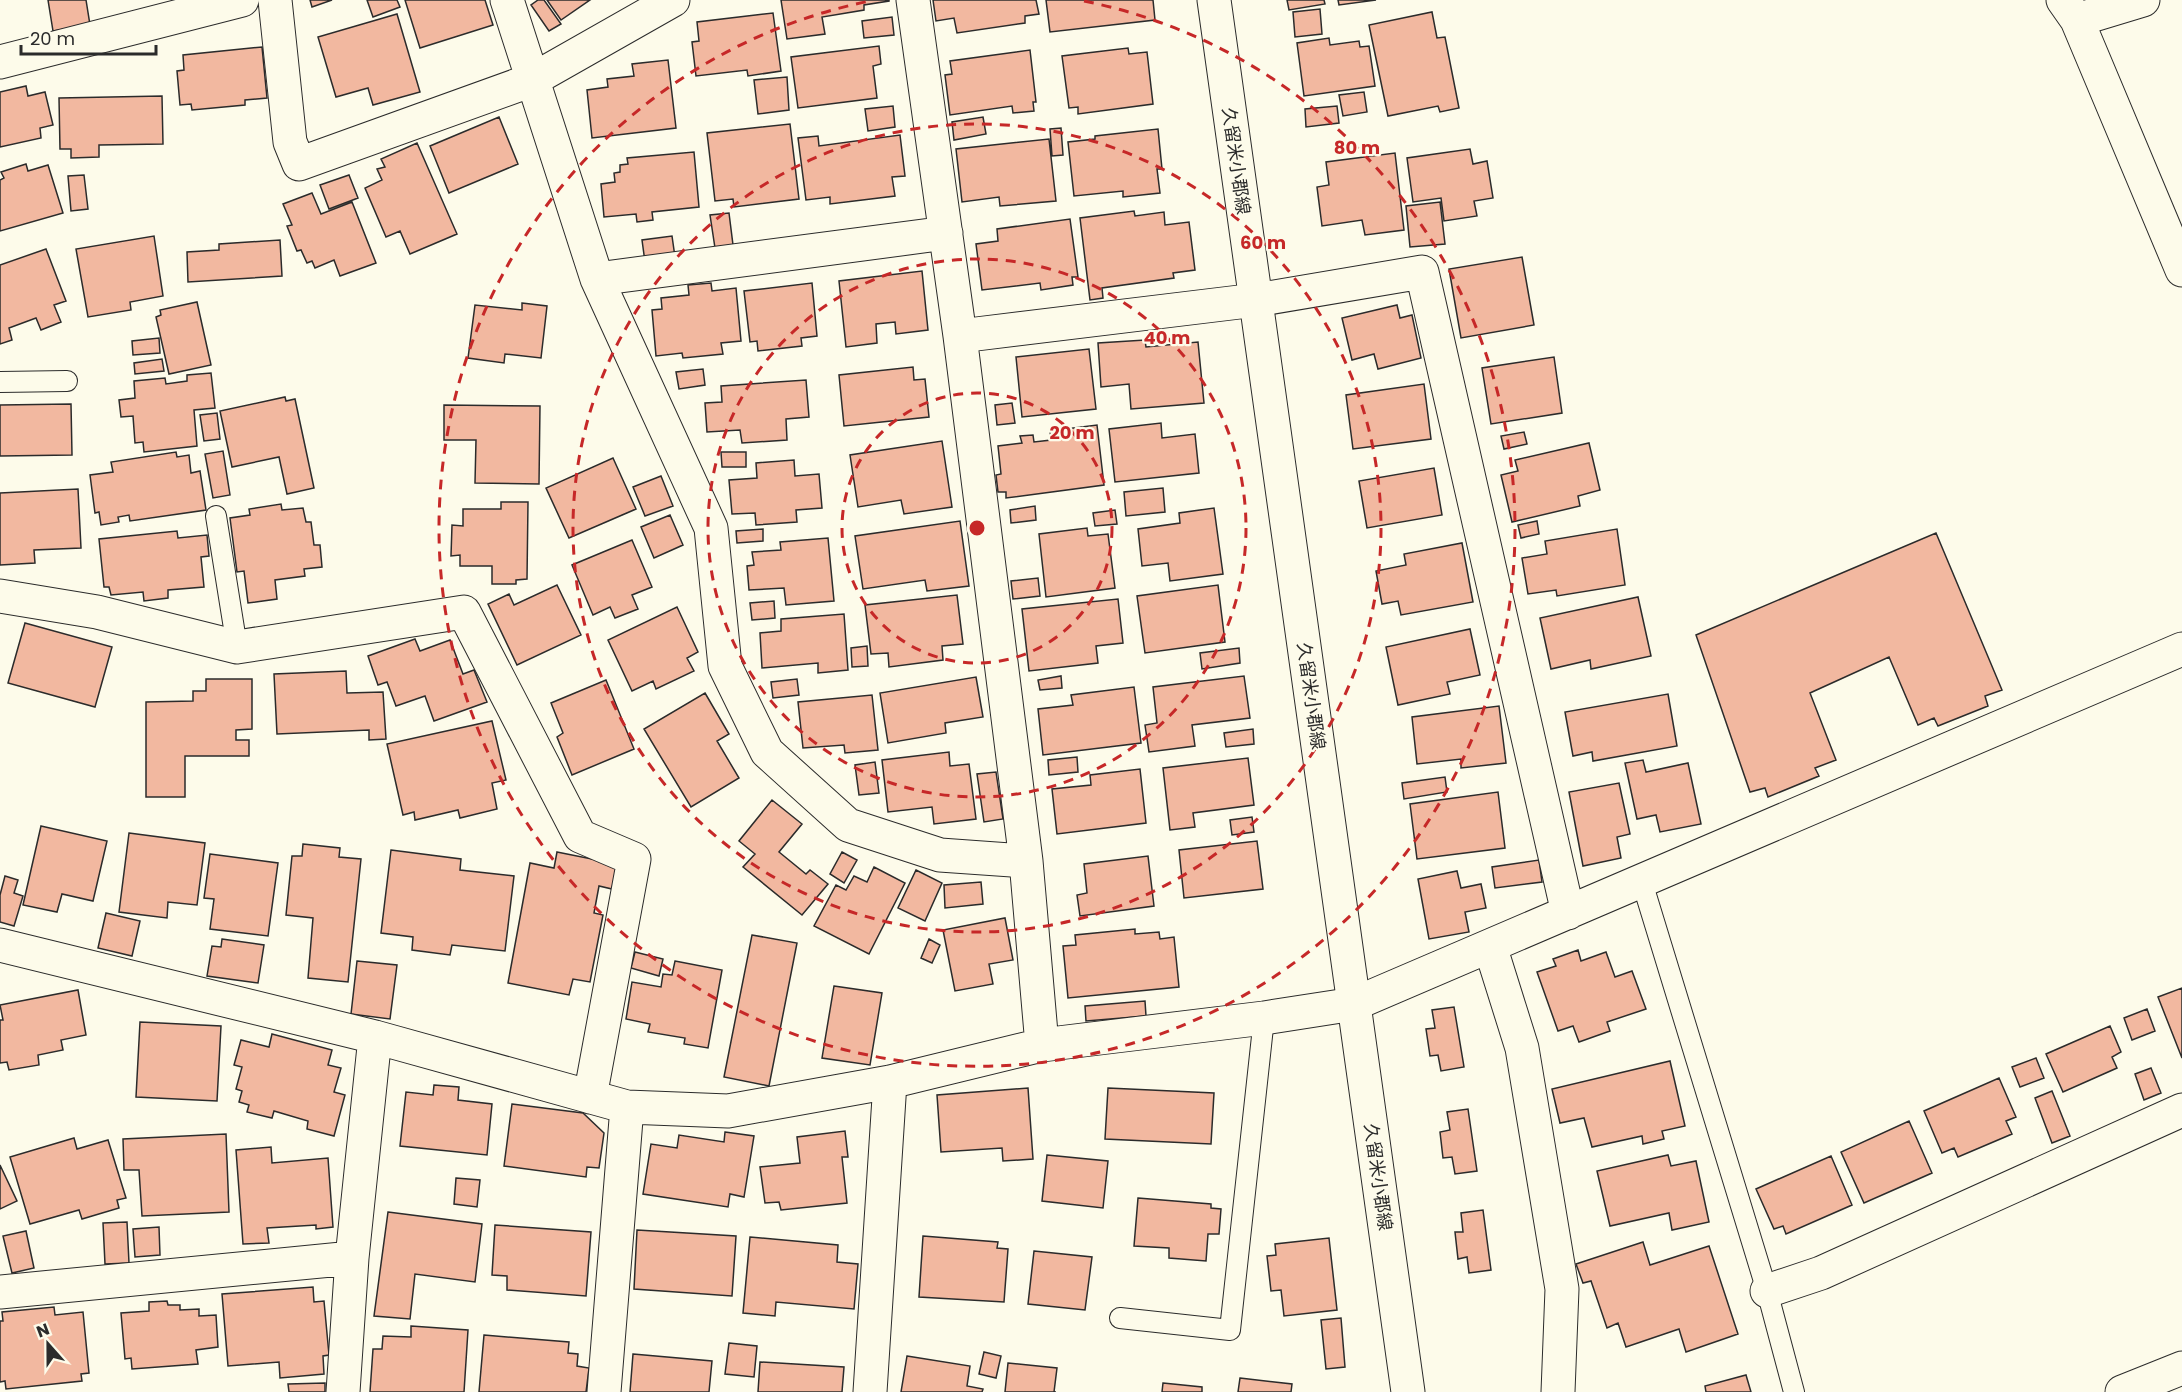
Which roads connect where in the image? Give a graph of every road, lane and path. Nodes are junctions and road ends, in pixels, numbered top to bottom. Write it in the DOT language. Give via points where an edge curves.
graph roads {
  1 [pos="242,0"];
  2 [pos="274,0"];
  3 [pos="507,0"];
  4 [pos="673,0"];
  5 [pos="913,0"];
  6 [pos="1214,0"];
  7 [pos="2143,0"];
  8 [pos="2070,10"];
  9 [pos="0,62"];
  10 [pos="532,80"];
  11 [pos="946,233"];
  12 [pos="2182,270"];
  13 [pos="597,279"];
  14 [pos="1256,300"];
  15 [pos="960,336"];
  16 [pos="67,381"];
  17 [pos="0,382"];
  18 [pos="216,516"];
  19 [pos="0,596"];
  20 [pos="237,647"];
  21 [pos="2182,649"];
  22 [pos="1026,861"];
  23 [pos="1642,882"];
  24 [pos="1568,913"];
  25 [pos="0,945"];
  26 [pos="1490,946"];
  27 [pos="1354,1004"];
  28 [pos="1264,1018"];
  29 [pos="375,1037"];
  30 [pos="1042,1045"];
  31 [pos="890,1082"];
  32 [pos="590,1097"];
  33 [pos="627,1107"];
  34 [pos="2182,1110"];
  35 [pos="352,1258"];
  36 [pos="0,1292"];
  37 [pos="1767,1292"];
  38 [pos="1120,1318"];
  39 [pos="2182,1368"];
  40 [pos="343,1392"];
  41 [pos="604,1392"];
  42 [pos="870,1392"];
  43 [pos="1407,1392"];
  44 [pos="1558,1392"];
  45 [pos="1794,1392"];
  46 [pos="2122,1392"];
  1 -- 9 [label="street"];
  2 -- 10 [label="street" via="290,142 299,164"];
  3 -- 10 [label="street"];
  4 -- 10 [label="street"];
  5 -- 11 [label="street"];
  6 -- 14 [label="street, 久留米小郡線"];
  7 -- 8 [label="street"];
  8 -- 12 [label="street"];
  10 -- 13 [label="street"];
  11 -- 13 [label="street"];
  11 -- 15 [label="street"];
  13 -- 22 [label="street" via="711,528 725,666 767,752 848,825 940,855"];
  14 -- 15 [label="street"];
  14 -- 24 [label="street" via="1422,272"];
  14 -- 27 [label="street, 久留米小郡線"];
  15 -- 22 [label="street"];
  16 -- 17 [label="lane"];
  18 -- 20 [label="lane"];
  19 -- 20 [label="street" via="97,612"];
  20 -- 32 [label="street" via="464,612 580,836 634,859"];
  21 -- 23 [label="street"];
  22 -- 30 [label="street"];
  23 -- 24 [label="street"];
  23 -- 37 [label="lane"];
  24 -- 26 [label="street"];
  25 -- 29 [label="street"];
  26 -- 27 [label="street"];
  26 -- 44 [label="street" via="1522,1048 1562,1289"];
  27 -- 28 [label="street"];
  27 -- 43 [label="street, 久留米小郡線"];
  28 -- 30 [label="street"];
  28 -- 38 [label="lane" via="1230,1330"];
  29 -- 32 [label="street"];
  29 -- 35 [label="street"];
  30 -- 31 [label="street"];
  31 -- 33 [label="street" via="728,1111"];
  31 -- 42 [label="street"];
  32 -- 33 [label="street"];
  33 -- 41 [label="street"];
  34 -- 37 [label="street" via="1821,1273"];
  35 -- 36 [label="street"];
  35 -- 40 [label="street"];
  37 -- 45 [label="lane"];
  39 -- 46 [label="street"];
}
